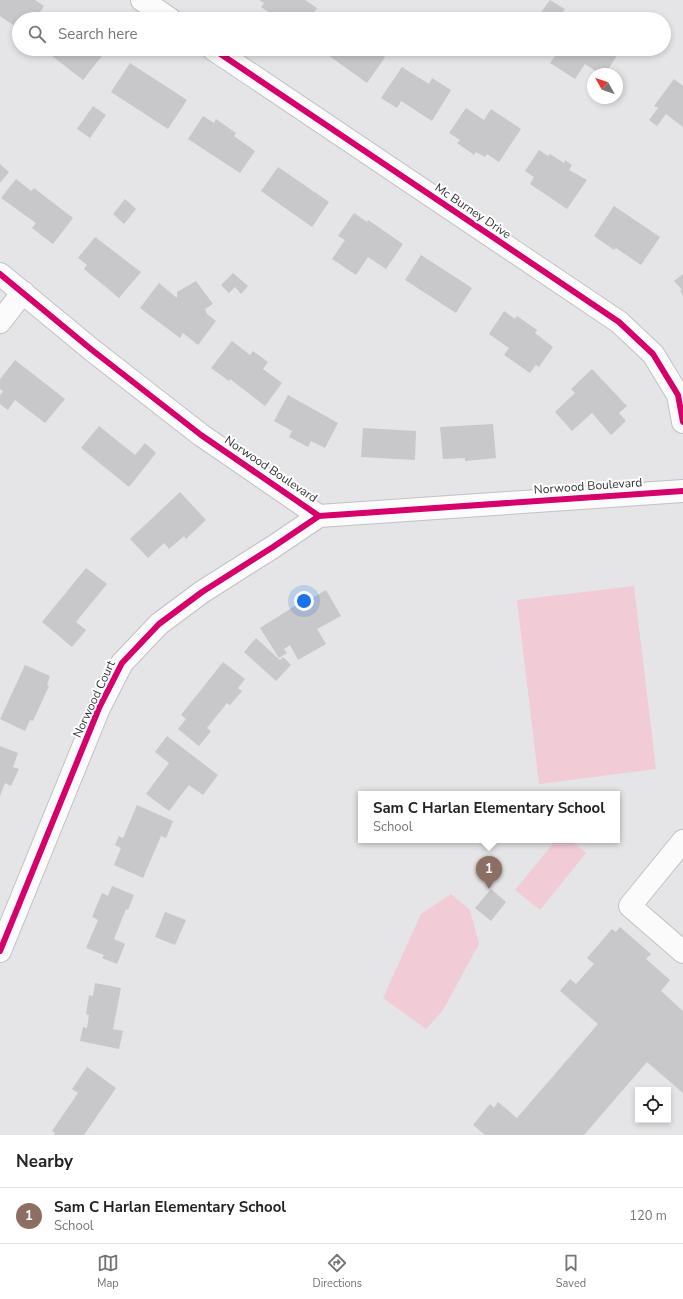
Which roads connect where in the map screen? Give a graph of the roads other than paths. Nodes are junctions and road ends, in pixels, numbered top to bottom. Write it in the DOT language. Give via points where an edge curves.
graph roads {
  1 [pos="142,0"];
  2 [pos="160,12"];
  3 [pos="223,56"];
  4 [pos="0,274"];
  5 [pos="23,292"];
  6 [pos="0,322"];
  7 [pos="683,422"];
  8 [pos="683,491"];
  9 [pos="319,516"];
  10 [pos="683,841"];
  11 [pos="0,951"];
  12 [pos="683,952"];
  1 -- 2 [label="street"];
  3 -- 7 [label="street, Mc Burney Drive" via="619,322 653,354 678,395"];
  4 -- 5 [label="street, Norwood Boulevard"];
  5 -- 6 [label="street"];
  5 -- 9 [label="street, Norwood Boulevard" via="92,350 201,435"];
  8 -- 9 [label="street, Norwood Boulevard"];
  9 -- 11 [label="street, Norwood Court" via="202,592 159,624 122,663 99,708"];
  10 -- 12 [label="street" via="630,906"];
}
